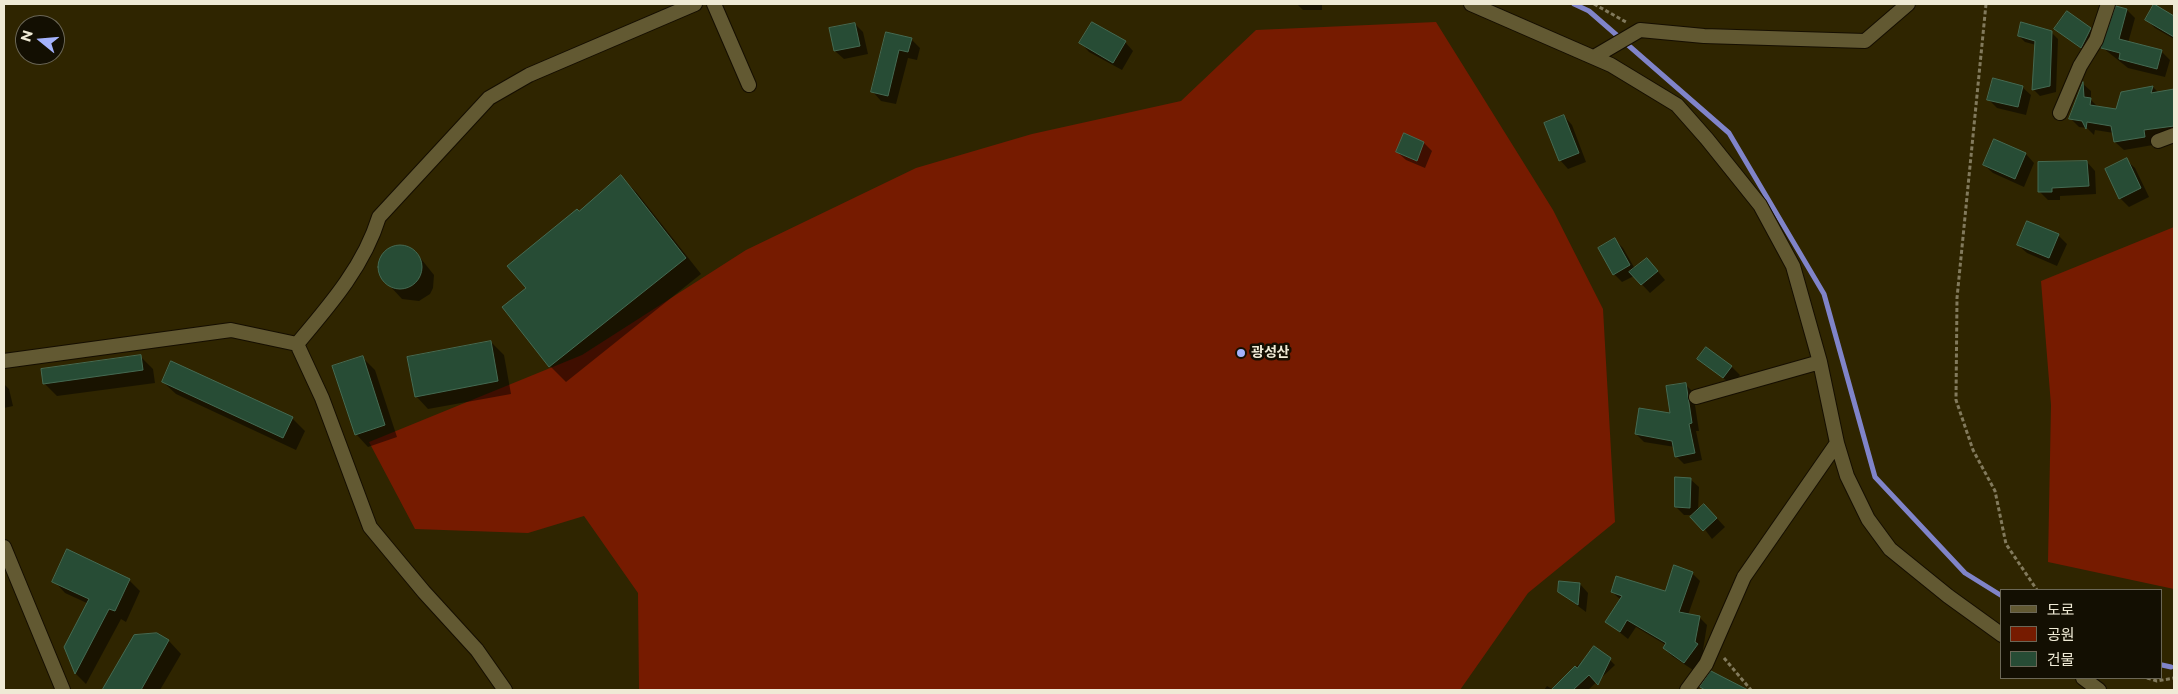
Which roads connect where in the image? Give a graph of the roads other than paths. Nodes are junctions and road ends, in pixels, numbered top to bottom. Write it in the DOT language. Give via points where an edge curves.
graph roads {
  1 [pos="695,4"];
  2 [pos="714,4"];
  3 [pos="1471,4"];
  4 [pos="1908,4"];
  5 [pos="2108,4"];
  6 [pos="1594,57"];
  7 [pos="749,85"];
  8 [pos="2060,113"];
  9 [pos="2174,135"];
  10 [pos="2158,141"];
  11 [pos="298,344"];
  12 [pos="4,361"];
  13 [pos="1820,362"];
  14 [pos="1696,397"];
  15 [pos="1837,443"];
  16 [pos="4,547"];
  17 [pos="2000,634"];
  18 [pos="2084,679"];
  19 [pos="63,690"];
  20 [pos="504,690"];
  21 [pos="1687,690"];
  22 [pos="2099,690"];
  1 -- 11 [label="street" via="529,75 489,98 379,217 372,242 341,291"];
  2 -- 7 [label="street"];
  3 -- 6 [label="street"];
  4 -- 6 [label="street" via="1865,41 1704,36 1640,30"];
  5 -- 8 [label="street" via="2096,40 2080,66"];
  6 -- 13 [label="street" via="1677,105 1760,205 1793,266"];
  9 -- 10 [label="street"];
  11 -- 12 [label="street" via="231,330"];
  11 -- 20 [label="street" via="322,398 370,527 477,650"];
  13 -- 14 [label="street"];
  13 -- 15 [label="street"];
  15 -- 17 [label="street" via="1847,476 1868,519 1890,549"];
  15 -- 21 [label="street" via="1744,577 1706,664"];
  16 -- 19 [label="street"];
  18 -- 22 [label="street"];
}
